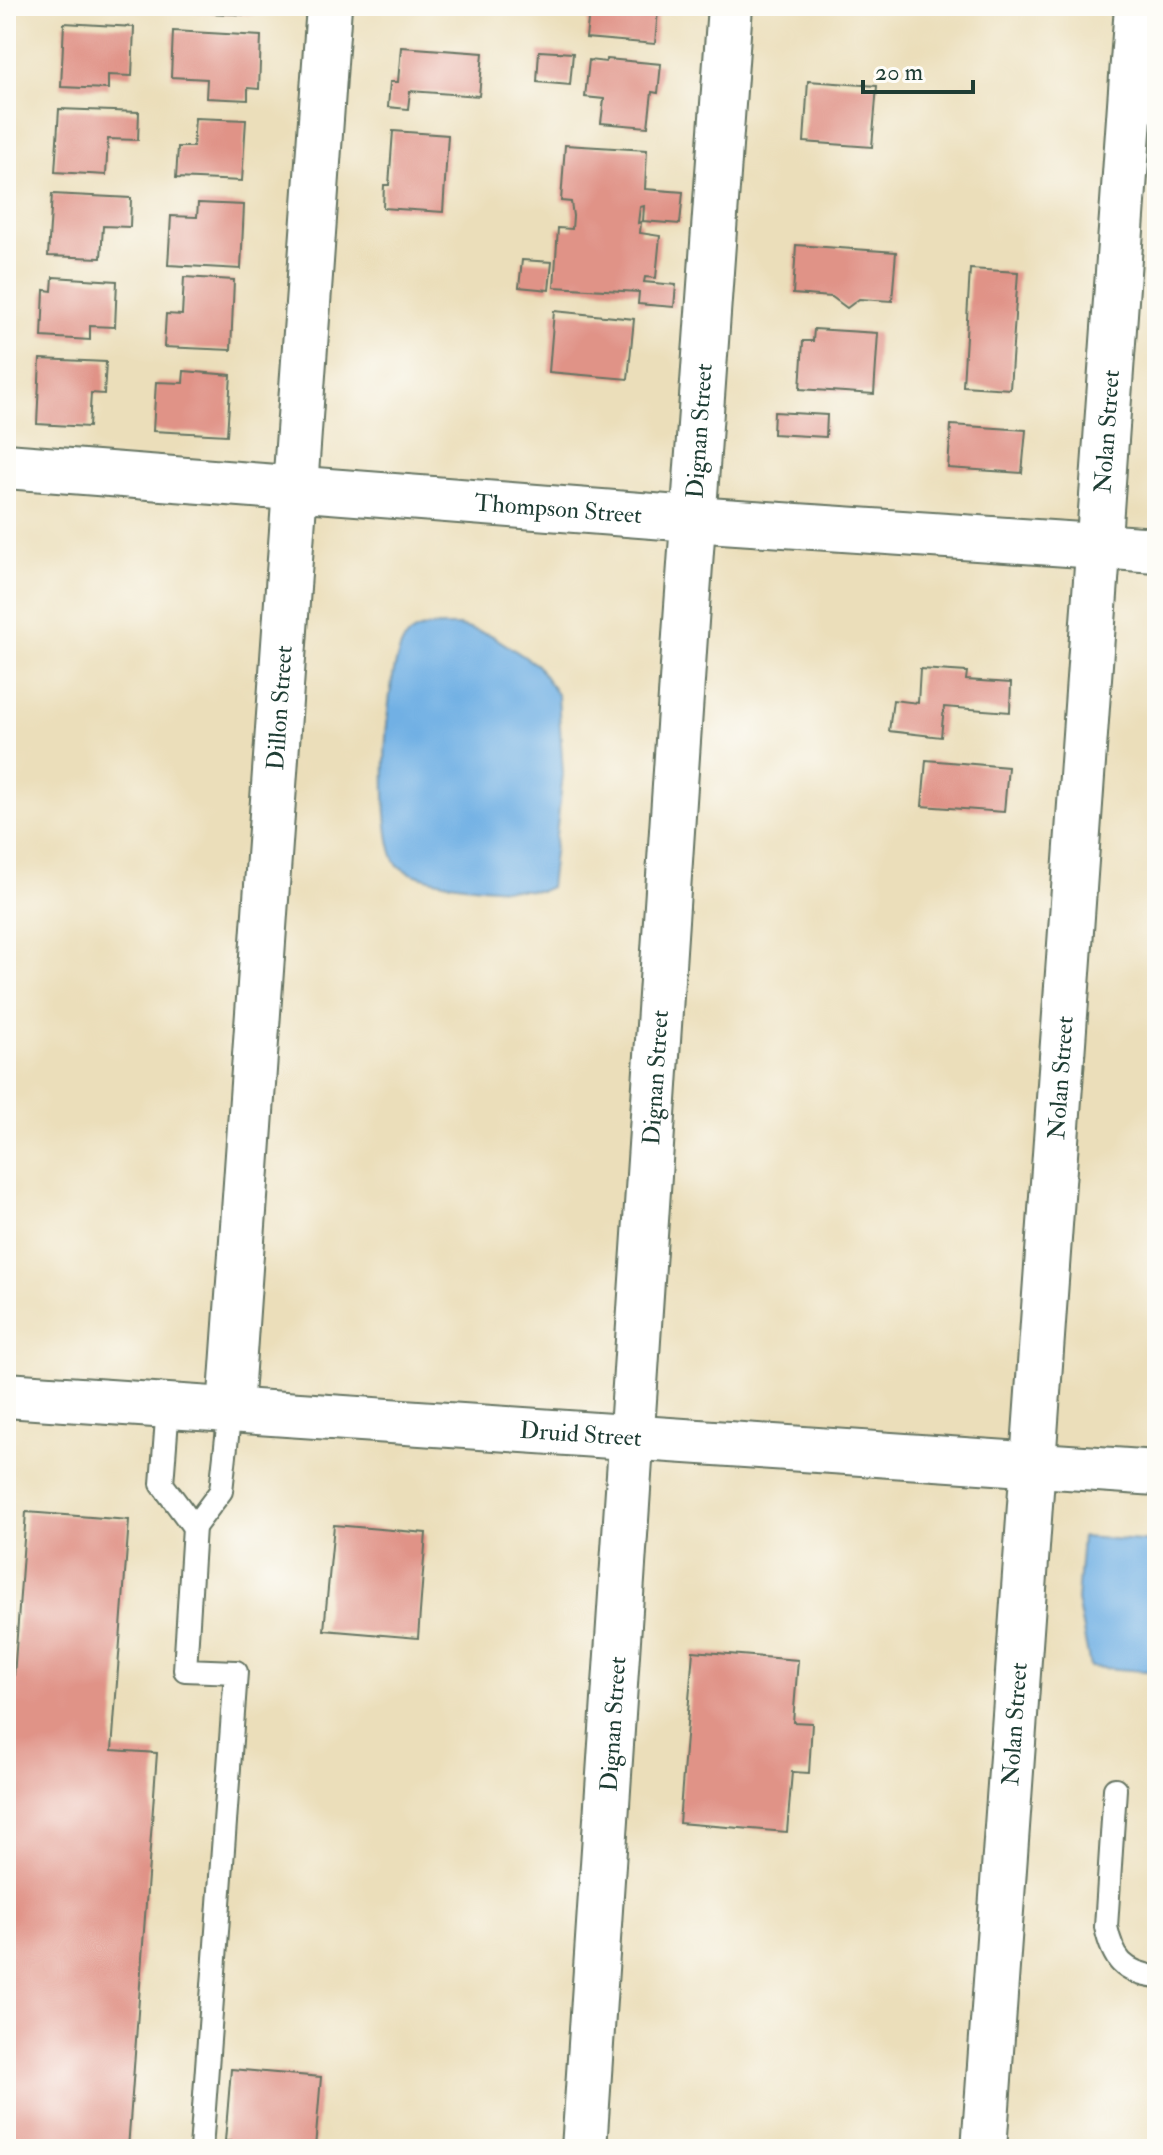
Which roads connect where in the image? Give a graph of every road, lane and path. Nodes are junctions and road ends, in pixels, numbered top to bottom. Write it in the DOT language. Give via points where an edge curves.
graph roads {
  1 [pos="329,6"];
  2 [pos="730,6"];
  3 [pos="1137,6"];
  4 [pos="6,466"];
  5 [pos="295,490"];
  6 [pos="692,519"];
  7 [pos="1099,546"];
  8 [pos="1157,550"];
  9 [pos="6,1395"];
  10 [pos="168,1406"];
  11 [pos="230,1410"];
  12 [pos="634,1437"];
  13 [pos="1033,1464"];
  14 [pos="1157,1473"];
  15 [pos="194,1527"];
  16 [pos="1115,1789"];
  17 [pos="1157,1977"];
  18 [pos="201,2149"];
  19 [pos="584,2149"];
  20 [pos="984,2149"];
  1 -- 5 [label="street, Dillon Street"];
  2 -- 6 [label="street, Dignan Street"];
  3 -- 7 [label="street, Nolan Street"];
  4 -- 5 [label="street, Thompson Street"];
  5 -- 6 [label="street, Thompson Street"];
  5 -- 11 [label="street, Dillon Street"];
  6 -- 7 [label="street, Thompson Street"];
  6 -- 12 [label="street, Dignan Street"];
  7 -- 8 [label="street, Thompson Street"];
  7 -- 13 [label="street, Nolan Street"];
  9 -- 10 [label="street, Druid Street"];
  10 -- 11 [label="street, Druid Street"];
  10 -- 15 [label="lane" via="162,1484"];
  11 -- 12 [label="street, Druid Street"];
  11 -- 15 [label="lane" via="221,1491"];
  12 -- 13 [label="street, Druid Street"];
  12 -- 19 [label="street, Dignan Street"];
  13 -- 14 [label="street, Druid Street"];
  13 -- 20 [label="street, Nolan Street"];
  15 -- 18 [label="lane" via="185,1670 236,1672"];
  16 -- 17 [label="lane" via="1106,1927 1111,1949 1124,1967"];
}
